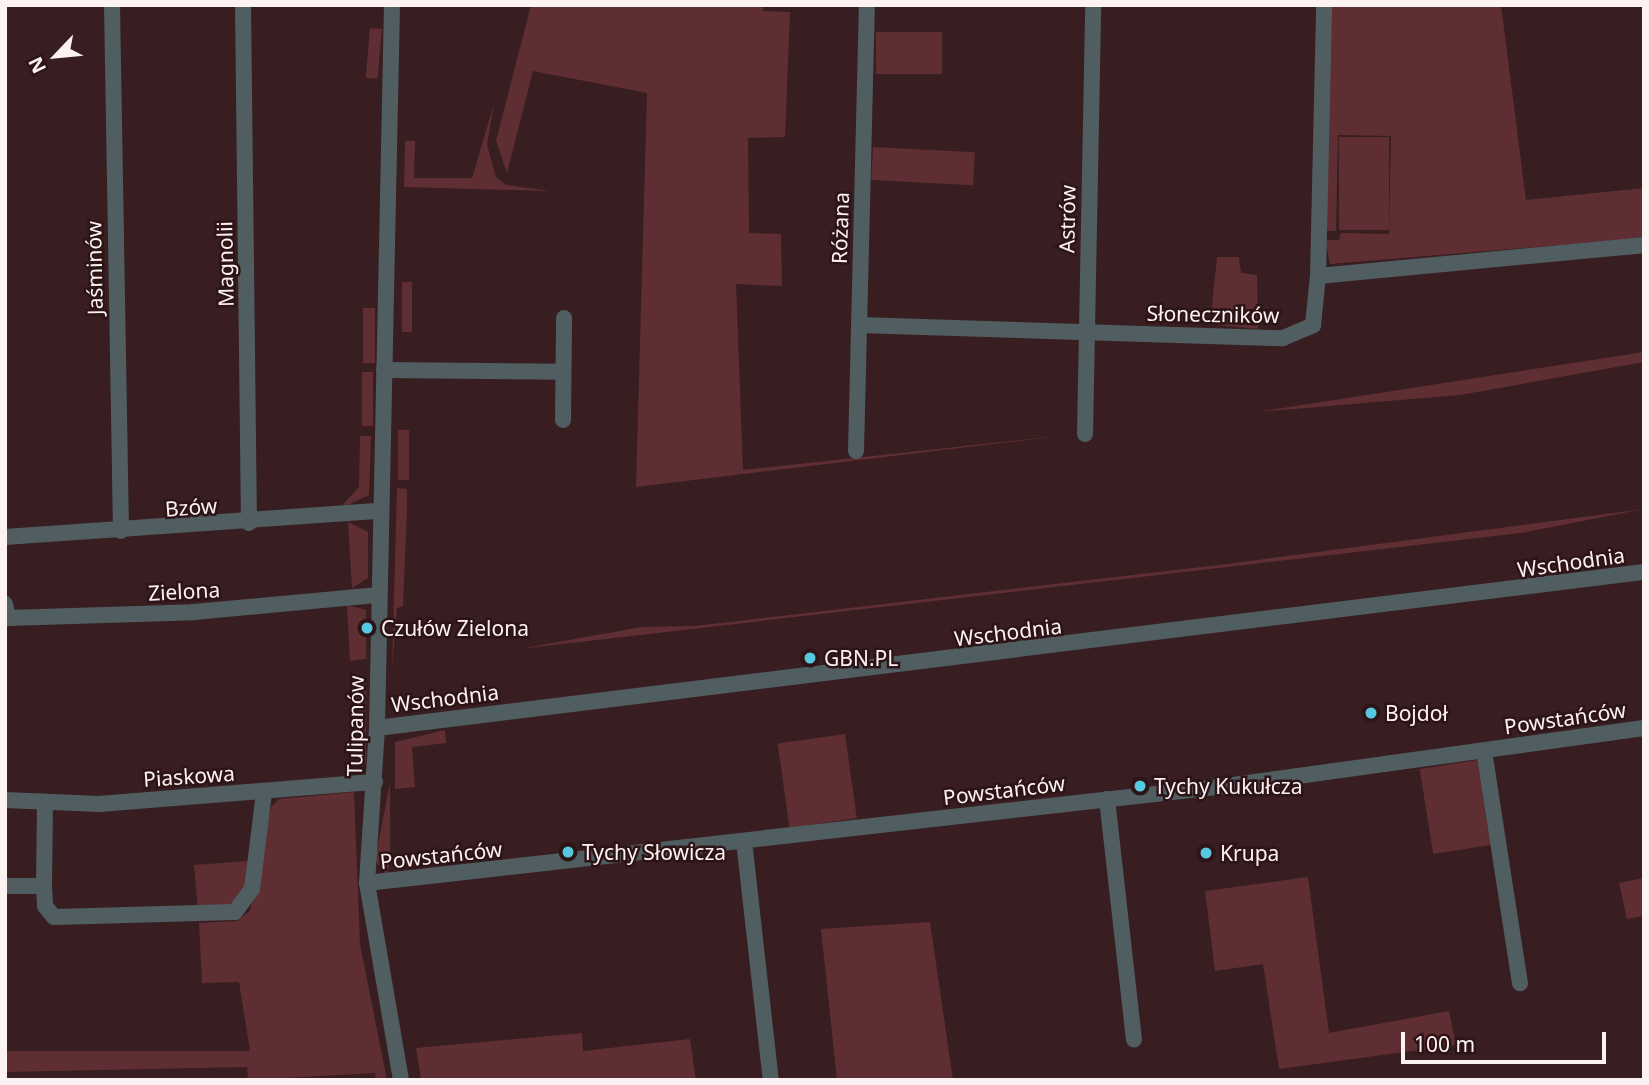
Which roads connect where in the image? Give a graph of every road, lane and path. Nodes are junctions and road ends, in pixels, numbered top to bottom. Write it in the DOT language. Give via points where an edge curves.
graph roads {
  1 [pos="112,5"];
  2 [pos="243,5"];
  3 [pos="393,5"];
  4 [pos="867,5"];
  5 [pos="1093,5"];
  6 [pos="1324,5"];
  7 [pos="1644,245"];
  8 [pos="1318,276"];
  9 [pos="564,318"];
  10 [pos="859,325"];
  11 [pos="1086,332"];
  12 [pos="384,370"];
  13 [pos="564,372"];
  14 [pos="563,421"];
  15 [pos="1085,434"];
  16 [pos="856,451"];
  17 [pos="380,511"];
  18 [pos="249,523"];
  19 [pos="121,531"];
  20 [pos="5,537"];
  21 [pos="1644,572"];
  22 [pos="376,595"];
  23 [pos="5,604"];
  24 [pos="1644,727"];
  25 [pos="377,728"];
  26 [pos="1484,751"];
  27 [pos="375,782"];
  28 [pos="264,792"];
  29 [pos="1107,799"];
  30 [pos="5,800"];
  31 [pos="45,802"];
  32 [pos="744,841"];
  33 [pos="367,883"];
  34 [pos="5,886"];
  35 [pos="44,886"];
  36 [pos="1520,983"];
  37 [pos="1134,1039"];
  38 [pos="401,1080"];
  39 [pos="771,1080"];
  1 -- 19 [label="street, Jaśminów"];
  2 -- 18 [label="street, Magnolii"];
  3 -- 12 [label="street, Tulipanów"];
  4 -- 10 [label="street, Różana"];
  5 -- 11 [label="street, Astrów"];
  6 -- 8 [label="street"];
  7 -- 8 [label="street"];
  8 -- 11 [label="street, Słoneczników" via="1313,325 1295,336"];
  9 -- 13 [label="street"];
  10 -- 11 [label="street, Słoneczników"];
  10 -- 16 [label="street, Różana"];
  11 -- 15 [label="street, Astrów"];
  12 -- 13 [label="street"];
  12 -- 17 [label="street, Tulipanów"];
  13 -- 14 [label="street"];
  17 -- 18 [label="street, Bzów"];
  17 -- 22 [label="street, Tulipanów"];
  18 -- 19 [label="street, Bzów"];
  19 -- 20 [label="street, Bzów"];
  21 -- 25 [label="street, Wschodnia"];
  22 -- 23 [label="street, Zielona" via="194,612 8,618"];
  22 -- 25 [label="street, Tulipanów"];
  24 -- 26 [label="street, Powstańców"];
  25 -- 27 [label="street, Tulipanów"];
  26 -- 29 [label="street, Powstańców"];
  26 -- 36 [label="street"];
  27 -- 28 [label="street, Piaskowa"];
  27 -- 33 [label="street, Tulipanów"];
  28 -- 31 [label="street, Piaskowa"];
  28 -- 35 [label="street" via="252,889 235,912 54,917 45,906"];
  29 -- 32 [label="street, Powstańców"];
  29 -- 37 [label="street"];
  30 -- 31 [label="street, Piaskowa"];
  31 -- 35 [label="street"];
  32 -- 33 [label="street, Powstańców"];
  32 -- 39 [label="street"];
  33 -- 38 [label="street, Tulipanów"];
  34 -- 35 [label="street"];
}
